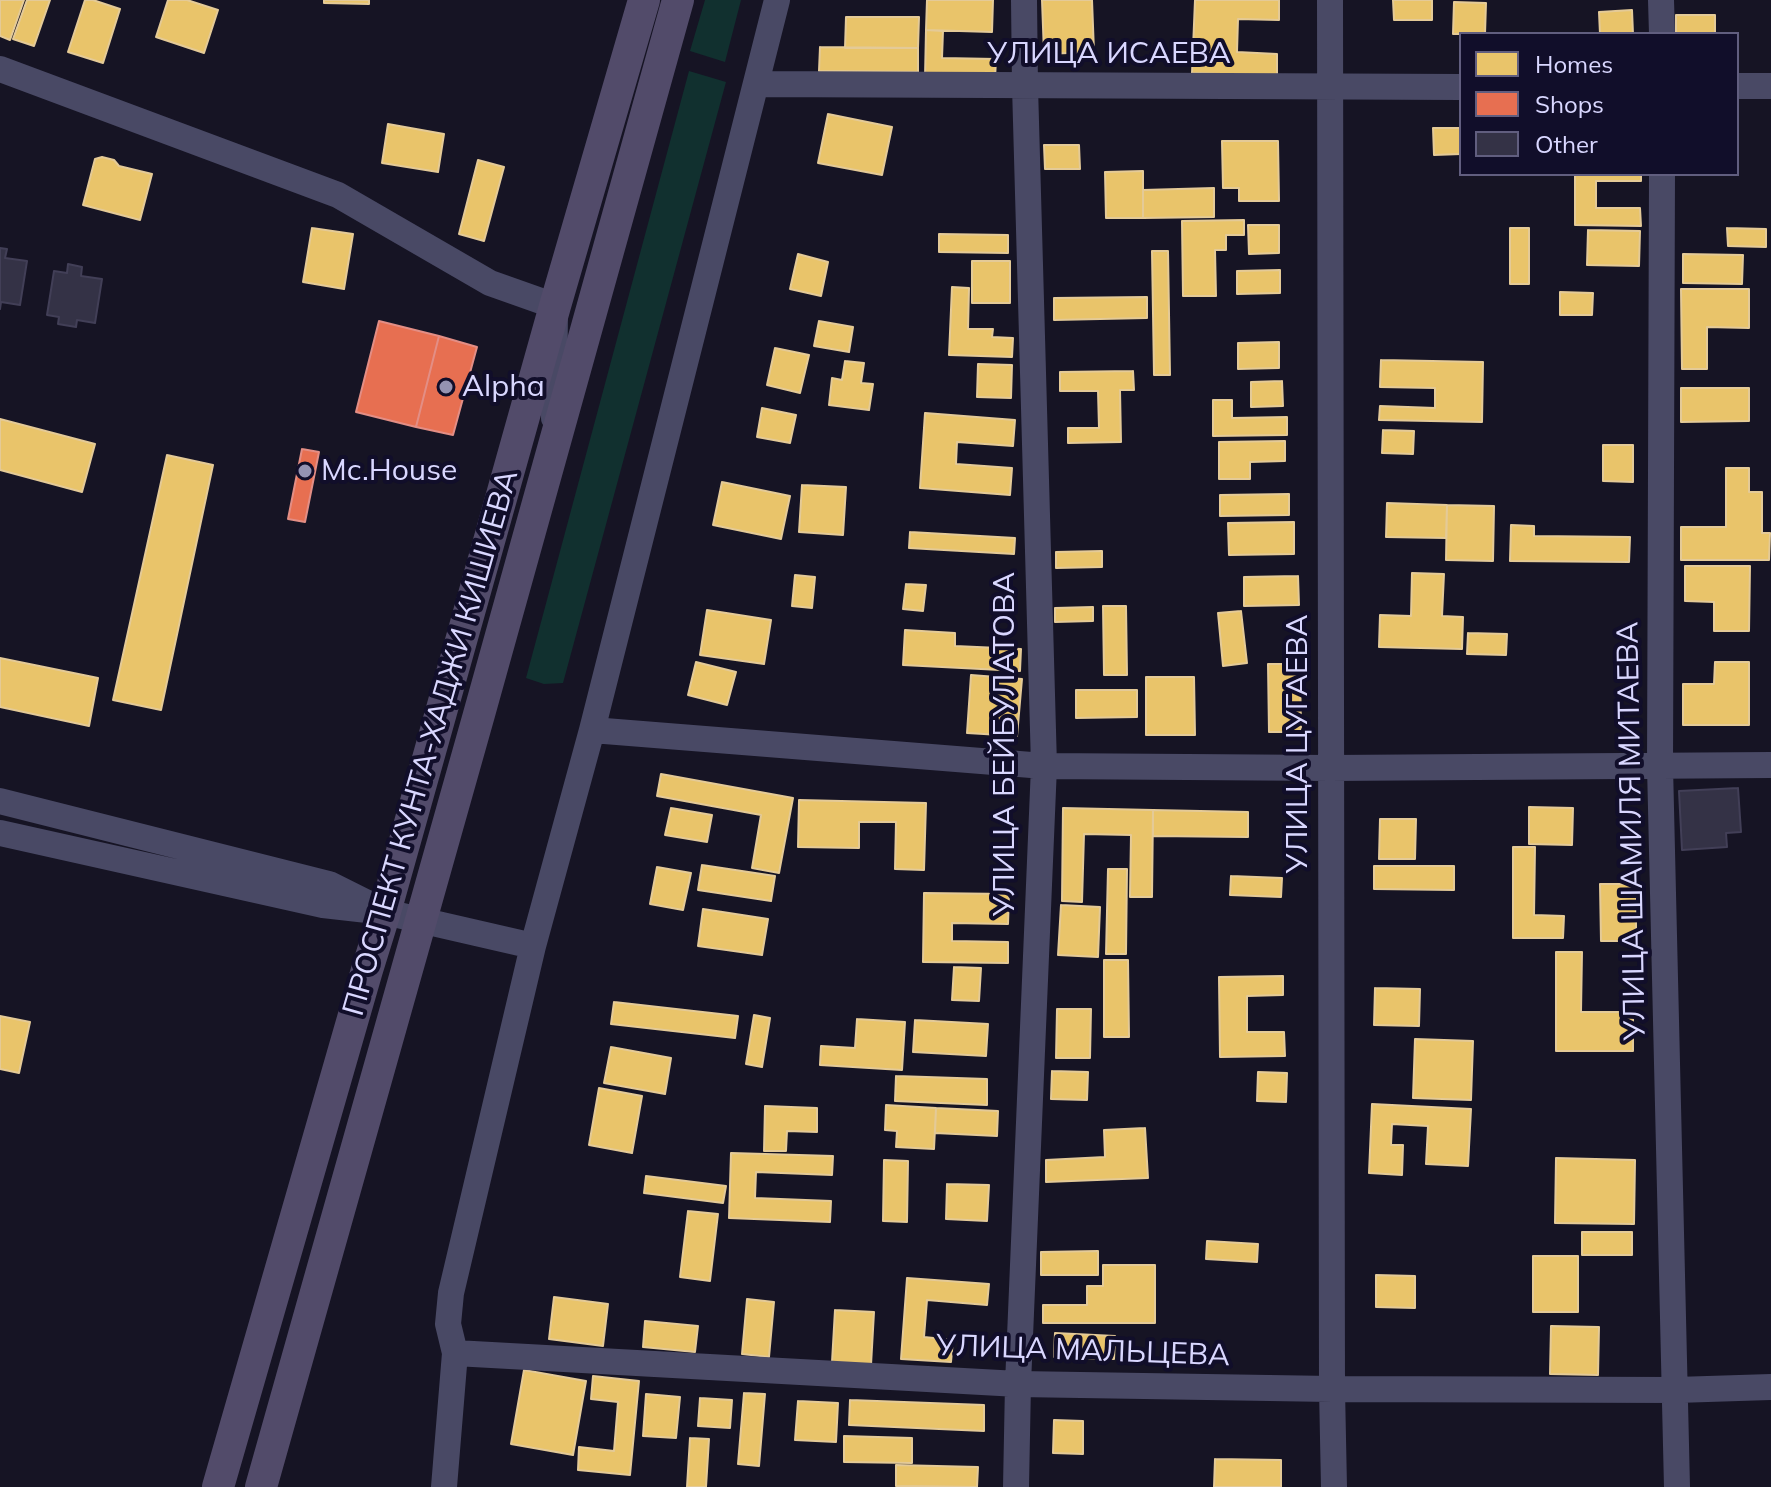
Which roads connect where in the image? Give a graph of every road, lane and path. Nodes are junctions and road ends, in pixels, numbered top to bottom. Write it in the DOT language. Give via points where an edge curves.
graph roads {
  1 [pos="644,0"];
  2 [pos="678,0"];
  3 [pos="777,0"];
  4 [pos="1024,0"];
  5 [pos="1330,0"];
  6 [pos="1661,0"];
  7 [pos="1662,32"];
  8 [pos="0,69"];
  9 [pos="756,84"];
  10 [pos="1025,86"];
  11 [pos="1739,86"];
  12 [pos="1771,86"];
  13 [pos="1329,87"];
  14 [pos="1459,87"];
  15 [pos="1662,176"];
  16 [pos="555,306"];
  17 [pos="554,446"];
  18 [pos="592,730"];
  19 [pos="1771,765"];
  20 [pos="1044,766"];
  21 [pos="1660,766"];
  22 [pos="1330,768"];
  23 [pos="0,801"];
  24 [pos="0,833"];
  25 [pos="385,912"];
  26 [pos="421,921"];
  27 [pos="533,946"];
  28 [pos="455,1353"];
  29 [pos="1018,1384"];
  30 [pos="1771,1387"];
  31 [pos="1332,1389"];
  32 [pos="1676,1390"];
  33 [pos="218,1487"];
  34 [pos="261,1487"];
  35 [pos="444,1487"];
  36 [pos="1016,1487"];
  37 [pos="1334,1487"];
  38 [pos="1677,1487"];
  1 -- 16 [label="main road, ПРОСПЕКТ КУНТА-ХАДЖИ КИШИЕВА"];
  2 -- 17 [label="main road, ПРОСПЕКТ КУНТА-ХАДЖИ КИШИЕВА"];
  3 -- 9 [label="street"];
  4 -- 10 [label="street, УЛИЦА БЕЙБУЛАТОВА"];
  5 -- 13 [label="street, УЛИЦА ЦУГАЕВА"];
  6 -- 7 [label="street"];
  8 -- 16 [label="street" via="338,195 490,283"];
  9 -- 10 [label="street, УЛИЦА ИСАЕВА"];
  9 -- 18 [label="street"];
  10 -- 13 [label="street, УЛИЦА ИСАЕВА"];
  10 -- 20 [label="street, УЛИЦА БЕЙБУЛАТОВА"];
  11 -- 12 [label="street"];
  13 -- 14 [label="street, УЛИЦА ИСАЕВА"];
  13 -- 22 [label="street, УЛИЦА ЦУГАЕВА"];
  15 -- 21 [label="street, УЛИЦА ШАМИЛЯ МИТАЕВА"];
  16 -- 17 [label="street"];
  16 -- 25 [label="main road, ПРОСПЕКТ КУНТА-ХАДЖИ КИШИЕВА"];
  17 -- 26 [label="main road, ПРОСПЕКТ КУНТА-ХАДЖИ КИШИЕВА"];
  18 -- 20 [label="street"];
  18 -- 27 [label="street"];
  19 -- 21 [label="street"];
  20 -- 22 [label="street"];
  20 -- 29 [label="street, УЛИЦА БЕЙБУЛАТОВА"];
  21 -- 22 [label="street"];
  21 -- 32 [label="street, УЛИЦА ШАМИЛЯ МИТАЕВА"];
  22 -- 31 [label="street, УЛИЦА ЦУГАЕВА"];
  23 -- 25 [label="street" via="329,884"];
  24 -- 25 [label="street" via="323,905"];
  25 -- 26 [label="street"];
  25 -- 33 [label="main road, ПРОСПЕКТ КУНТА-ХАДЖИ КИШИЕВА"];
  26 -- 27 [label="street"];
  26 -- 34 [label="main road, ПРОСПЕКТ КУНТА-ХАДЖИ КИШИЕВА"];
  27 -- 28 [label="street" via="451,1293 448,1324"];
  28 -- 29 [label="street, УЛИЦА МАЛЬЦЕВА"];
  28 -- 35 [label="street"];
  29 -- 31 [label="street, УЛИЦА МАЛЬЦЕВА"];
  29 -- 36 [label="street, УЛИЦА БЕЙБУЛАТОВА"];
  30 -- 32 [label="street, УЛИЦА МАЛЬЦЕВА"];
  31 -- 32 [label="street, УЛИЦА МАЛЬЦЕВА"];
  31 -- 37 [label="street, УЛИЦА ЦУГАЕВА"];
  32 -- 38 [label="street, УЛИЦА ШАМИЛЯ МИТАЕВА"];
}
